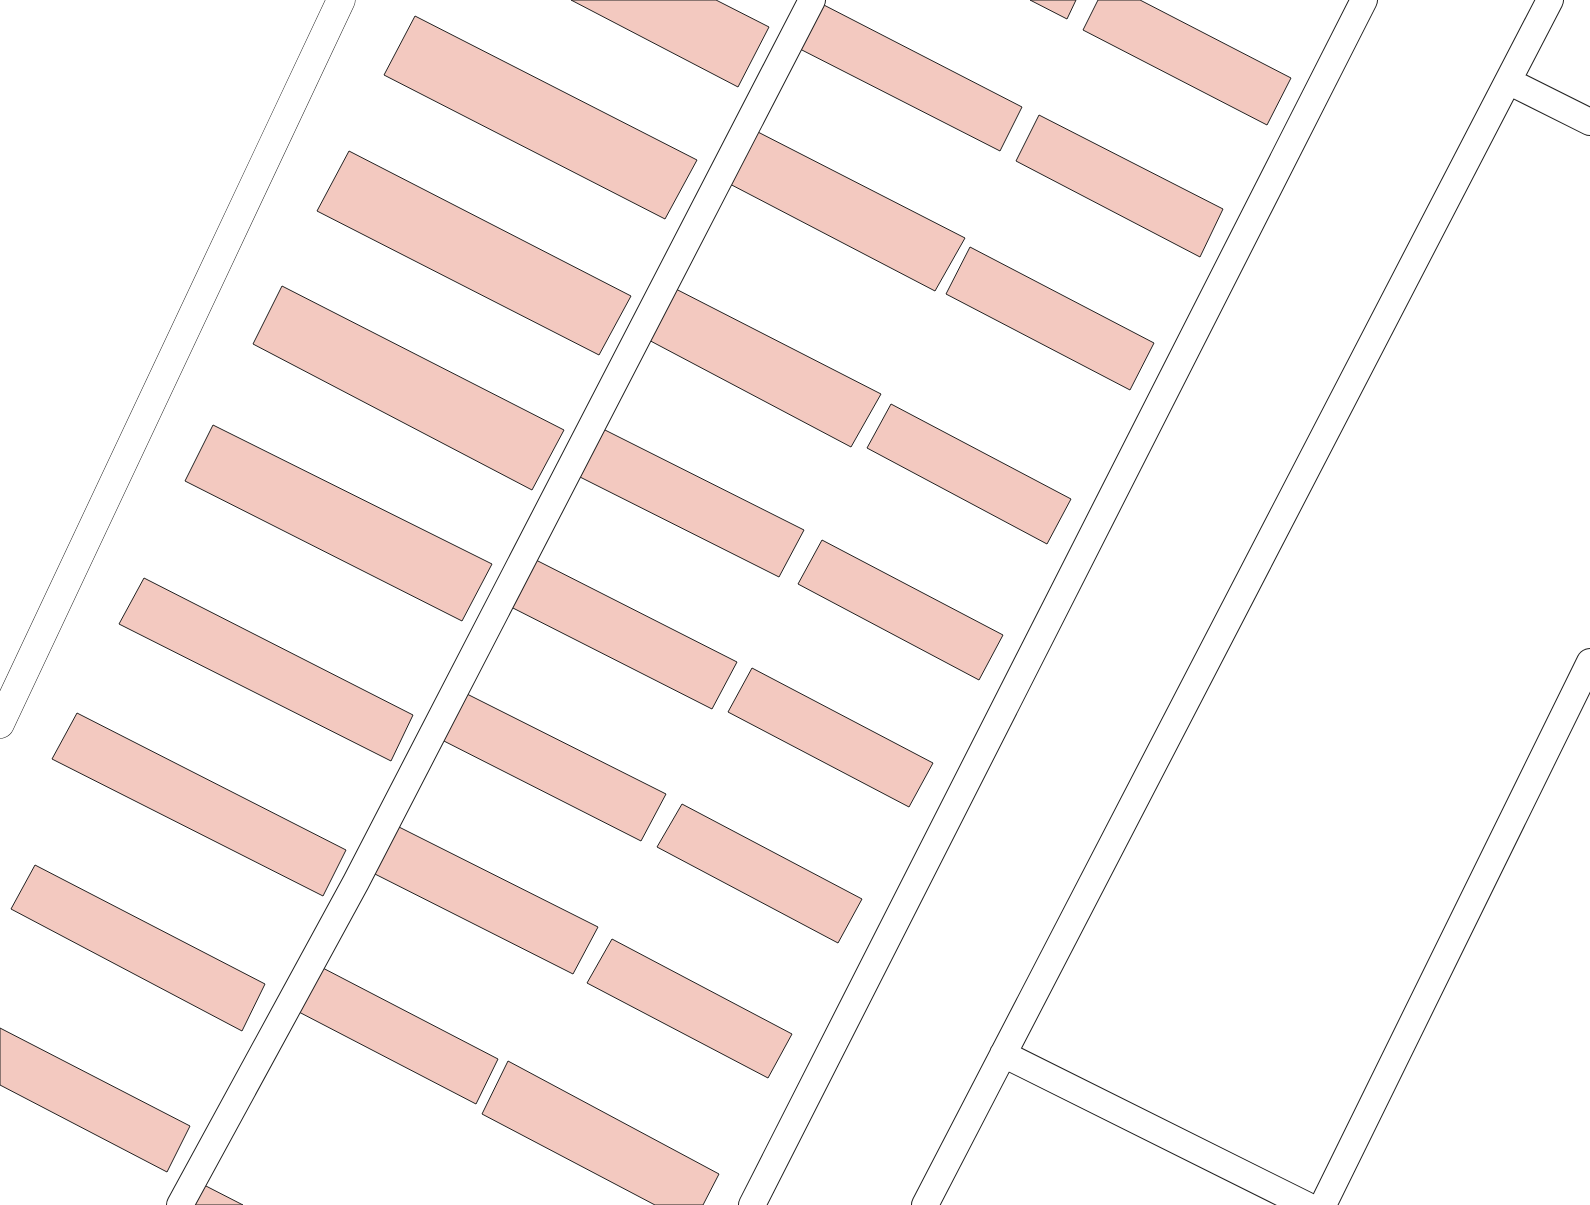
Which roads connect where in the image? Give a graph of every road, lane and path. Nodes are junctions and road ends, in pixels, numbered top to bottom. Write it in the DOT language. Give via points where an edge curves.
graph roads {
  1 [pos="341,0"];
  2 [pos="812,0"];
  3 [pos="1364,0"];
  4 [pos="1550,0"];
  5 [pos="1508,80"];
  6 [pos="1590,122"];
  7 [pos="1590,662"];
  8 [pos="0,724"];
  9 [pos="1003,1054"];
  10 [pos="180,1205"];
  11 [pos="752,1205"];
  12 [pos="925,1205"];
  13 [pos="1306,1205"];
  14 [pos="1323,1205"];
  1 -- 8 [label="street"];
  2 -- 10 [label="street" via="356,882"];
  3 -- 11 [label="street"];
  4 -- 5 [label="street"];
  5 -- 6 [label="street"];
  5 -- 9 [label="street"];
  7 -- 14 [label="street"];
  9 -- 12 [label="street"];
  9 -- 13 [label="street"];
}
